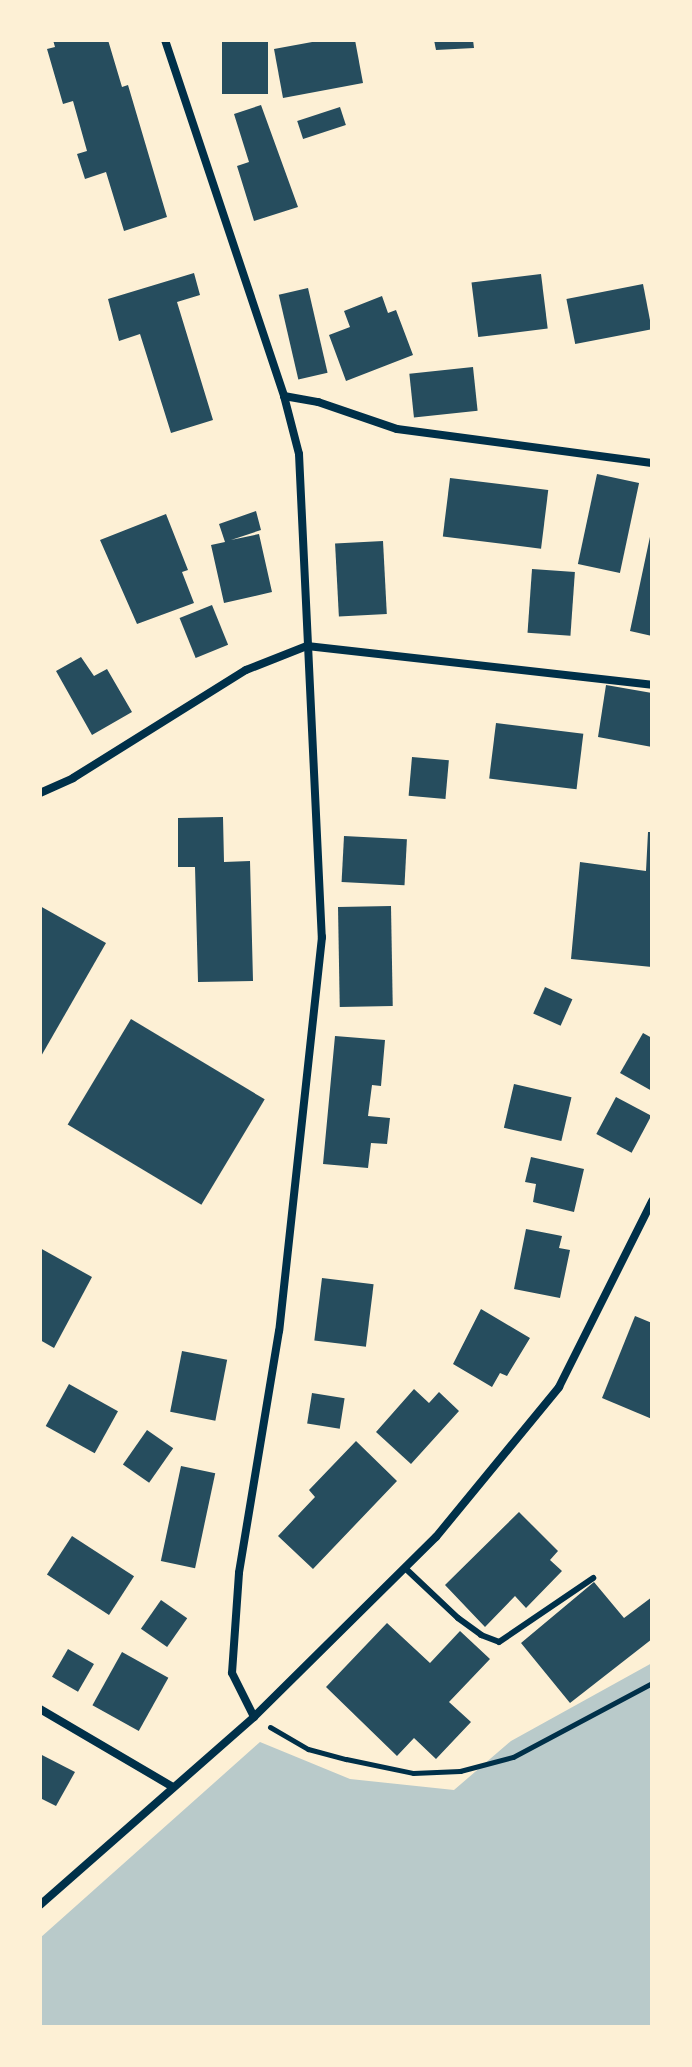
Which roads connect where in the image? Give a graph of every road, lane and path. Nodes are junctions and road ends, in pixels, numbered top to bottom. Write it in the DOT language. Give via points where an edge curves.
graph roads {
  1 [pos="165,40"];
  2 [pos="284,396"];
  3 [pos="652,463"];
  4 [pos="307,646"];
  5 [pos="652,685"];
  6 [pos="41,792"];
  7 [pos="652,1201"];
  8 [pos="405,1568"];
  9 [pos="593,1578"];
  10 [pos="652,1683"];
  11 [pos="40,1709"];
  12 [pos="254,1717"];
  13 [pos="173,1787"];
  14 [pos="40,1905"];
  1 -- 2 [label="street"];
  2 -- 3 [label="street" via="397,429"];
  2 -- 4 [label="street" via="299,454"];
  4 -- 5 [label="street"];
  4 -- 6 [label="street" via="246,670 73,778"];
  4 -- 12 [label="street" via="322,937 279,1331 239,1573 232,1673"];
  7 -- 8 [label="street" via="559,1387"];
  8 -- 9 [label="lane" via="458,1618 499,1642"];
  8 -- 12 [label="street"];
  10 -- 12 [label="path" via="513,1757 460,1771 413,1773 346,1759 308,1749"];
  11 -- 13 [label="street"];
  12 -- 13 [label="street"];
  13 -- 14 [label="street"];
}
